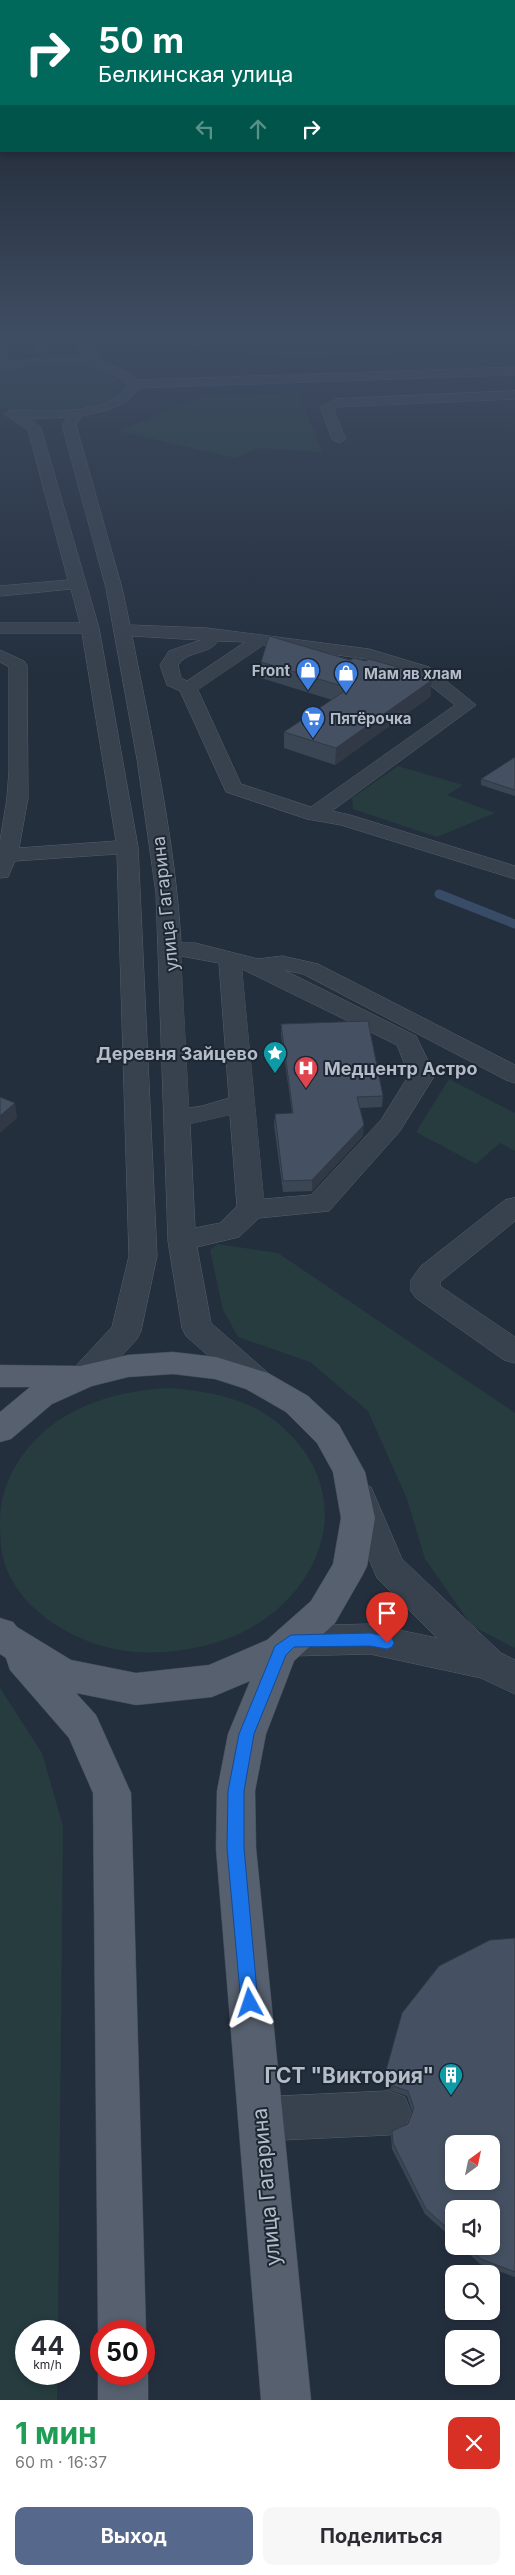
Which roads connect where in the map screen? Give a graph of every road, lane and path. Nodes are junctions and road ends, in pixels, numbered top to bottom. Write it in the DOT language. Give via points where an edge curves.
graph roads {
  1 [pos="40,448"];
  2 [pos="75,448"];
  3 [pos="78,584"];
  4 [pos="0,591"];
  5 [pos="0,628"];
  6 [pos="90,628"];
  7 [pos="122,630"];
  8 [pos="207,633"];
  9 [pos="260,640"];
  10 [pos="0,655"];
  11 [pos="188,688"];
  12 [pos="314,815"];
  13 [pos="127,847"];
  14 [pos="3,861"];
  15 [pos="515,873"];
  16 [pos="171,949"];
  17 [pos="230,960"];
  18 [pos="255,965"];
  19 [pos="515,1075"];
  20 [pos="242,1102"];
  21 [pos="178,1117"];
  22 [pos="515,1207"];
  23 [pos="251,1209"];
  24 [pos="182,1241"];
  25 [pos="515,1352"];
  26 [pos="0,1376"];
  27 [pos="85,1376"];
  28 [pos="257,1381"];
  29 [pos="0,1430"];
  30 [pos="349,1472"];
  31 [pos="2,1636"];
  32 [pos="285,1646"];
  33 [pos="502,1671"];
  34 [pos="389,2113"];
  35 [pos="260,2119"];
  36 [pos="122,2320"];
  37 [pos="123,2385"];
  38 [pos="123,2400"];
  39 [pos="286,2400"];
  1 -- 3 [label="street, улица Гагарина"];
  2 -- 7 [label="street, улица Гагарина" via="114,588"];
  3 -- 4 [label="street"];
  3 -- 6 [label="street, улица Гагарина"];
  5 -- 6 [label="street"];
  6 -- 13 [label="street, улица Гагарина"];
  7 -- 8 [label="street"];
  7 -- 16 [label="street, улица Гагарина" via="147,759 167,893"];
  8 -- 9 [label="street"];
  8 -- 11 [label="street" via="208,643 175,655 169,665 173,681"];
  9 -- 11 [label="street"];
  9 -- 12 [label="street" via="369,654 423,671 467,706"];
  10 -- 14 [label="street" via="18,665 17,805"];
  11 -- 12 [label="street" via="233,788"];
  12 -- 15 [label="street" via="343,819"];
  13 -- 14 [label="street"];
  13 -- 27 [label="street, улица Гагарина" via="143,1256 126,1331"];
  16 -- 17 [label="street" via="195,950"];
  16 -- 21 [label="street, улица Гагарина"];
  17 -- 18 [label="street"];
  17 -- 20 [label="street"];
  18 -- 19 [label="street" via="282,963 310,969"];
  18 -- 23 [label="street" via="407,1041 422,1075 391,1125 319,1204"];
  20 -- 21 [label="street" via="205,1114"];
  20 -- 23 [label="street"];
  21 -- 24 [label="street, улица Гагарина"];
  22 -- 25 [label="street" via="425,1280 426,1291"];
  23 -- 24 [label="street" via="229,1230"];
  24 -- 28 [label="street, улица Гагарина" via="197,1328"];
  26 -- 27 [label="main road"];
  27 -- 28 [label="main road" via="128,1366 172,1363 216,1368"];
  27 -- 29 [label="main road" via="41,1396"];
  28 -- 30 [label="main road" via="297,1404 328,1434"];
  30 -- 32 [label="main road" via="358,1518 350,1566 323,1612"];
  30 -- 33 [label="street" via="389,1568"];
  31 -- 32 [label="main road" via="63,1674 136,1689 212,1681"];
  31 -- 36 [label="main road" via="83,1727 112,1793"];
  32 -- 33 [label="street" via="370,1639"];
  32 -- 35 [label="main road, улица Гагарина" via="247,1734 236,1791 236,1848"];
  34 -- 35 [label="street"];
  35 -- 39 [label="main road, улица Гагарина"];
  37 -- 38 [label="main road"];
}
